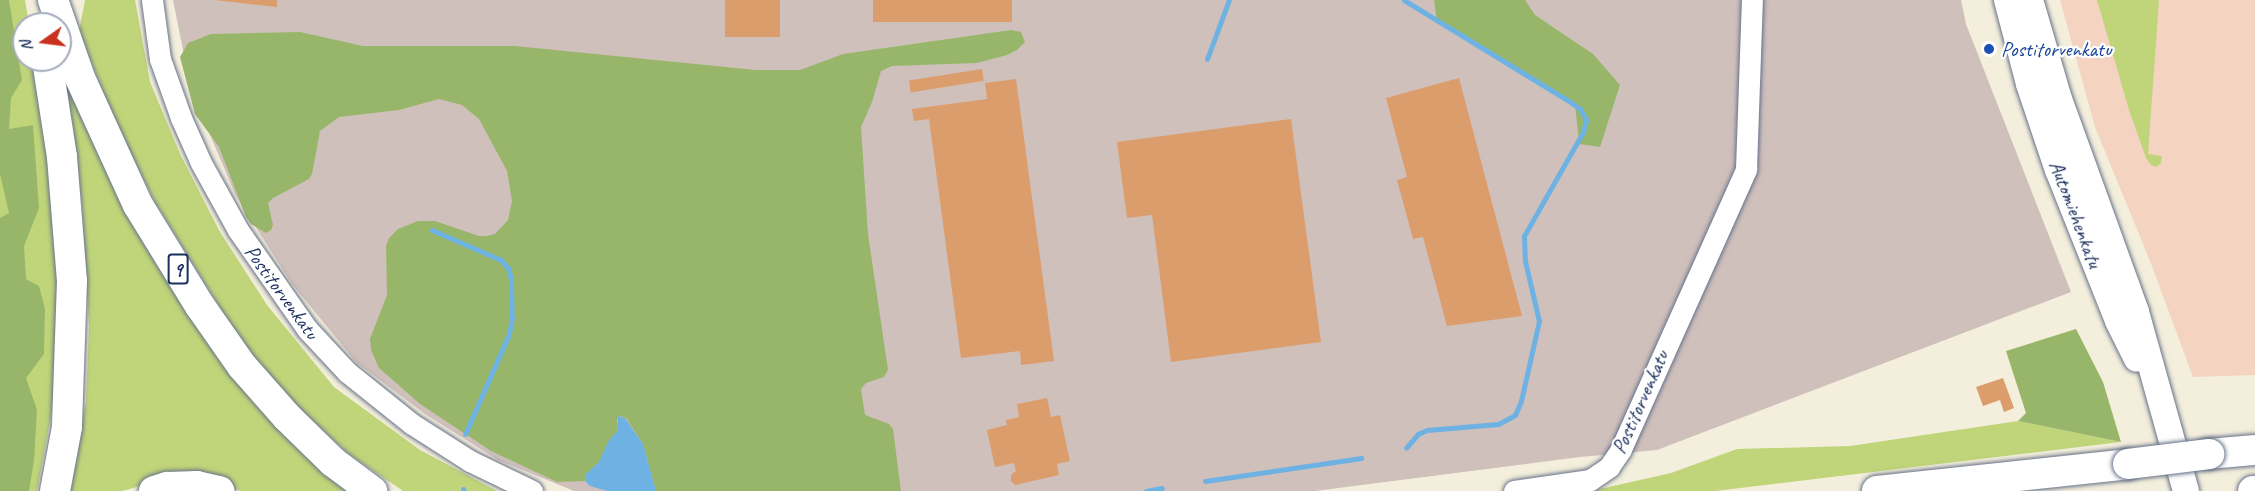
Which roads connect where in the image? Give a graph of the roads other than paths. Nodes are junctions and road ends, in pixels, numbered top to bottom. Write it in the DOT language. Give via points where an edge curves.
graph roads {
  1 [pos="53,0"];
  2 [pos="152,0"];
  3 [pos="1752,0"];
  4 [pos="2007,0"];
  5 [pos="2030,0"];
  6 [pos="49,72"];
  7 [pos="2165,419"];
  8 [pos="2255,450"];
  9 [pos="55,491"];
  10 [pos="154,491"];
  11 [pos="219,491"];
  12 [pos="372,491"];
  13 [pos="532,491"];
  14 [pos="1514,491"];
  15 [pos="1877,491"];
  16 [pos="2186,491"];
  1 -- 12 [label="highway, 9" via="80,78 129,186 200,306 242,366 287,417 333,462"];
  2 -- 13 [label="street, Postitorvenkatu" via="160,59 201,163 244,240 307,329 348,372 412,424 470,461"];
  3 -- 14 [label="street, Postitorvenkatu" via="1746,170 1621,449 1609,467 1590,480"];
  4 -- 7 [label="main road, Automiehenkatu" via="2029,84 2058,170 2118,321"];
  5 -- 7 [label="main road, Automiehenkatu" via="2058,99 2136,312"];
  6 -- 9 [label="highway" via="62,157 70,250 67,427"];
  7 -- 16 [label="main road, Automiehenkatu"];
  8 -- 15 [label="highway, bridge"];
  10 -- 11 [label="highway" via="197,486"];
}
